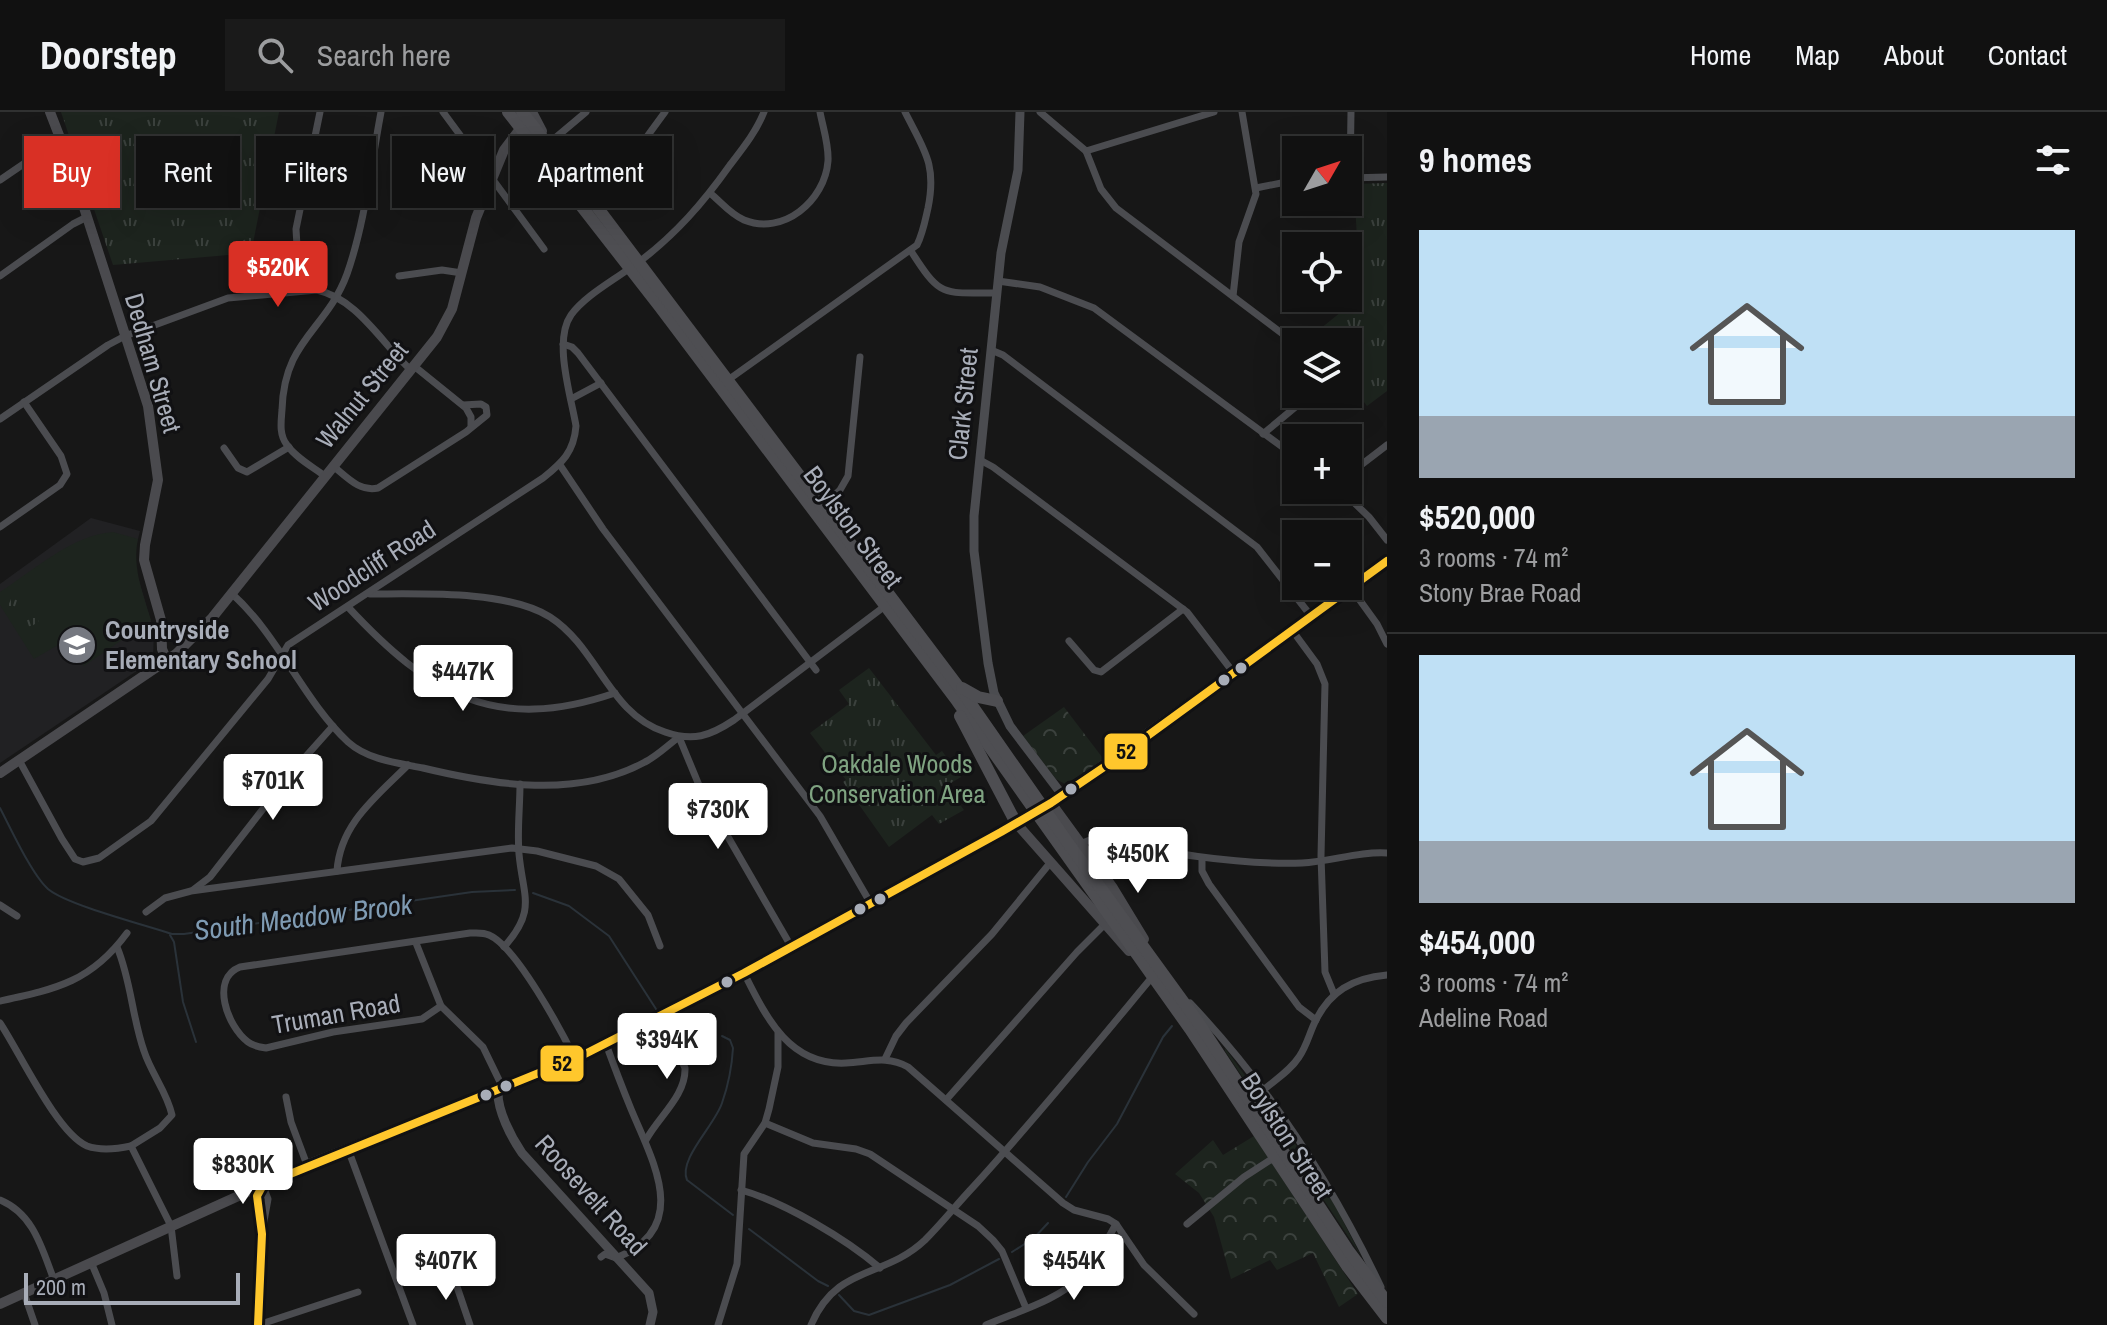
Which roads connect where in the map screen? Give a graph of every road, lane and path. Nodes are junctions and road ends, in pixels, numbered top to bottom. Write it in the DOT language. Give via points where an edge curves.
graph roads {
  1 [pos="50,112"];
  2 [pos="320,112"];
  3 [pos="381,112"];
  4 [pos="443,112"];
  5 [pos="497,112"];
  6 [pos="532,112"];
  7 [pos="586,112"];
  8 [pos="665,112"];
  9 [pos="764,112"];
  10 [pos="820,112"];
  11 [pos="905,112"];
  12 [pos="1020,112"];
  13 [pos="1040,112"];
  14 [pos="1214,112"];
  15 [pos="1242,112"];
  16 [pos="1351,112"];
  17 [pos="516,119"];
  18 [pos="59,136"];
  19 [pos="461,136"];
  20 [pos="538,136"];
  21 [pos="544,136"];
  22 [pos="558,136"];
  23 [pos="647,136"];
  24 [pos="1350,136"];
  25 [pos="1086,151"];
  26 [pos="24,164"];
  27 [pos="494,174"];
  28 [pos="1387,177"];
  29 [pos="1362,178"];
  30 [pos="0,180"];
  31 [pos="494,182"];
  32 [pos="1282,183"];
  33 [pos="1256,188"];
  34 [pos="710,193"];
  35 [pos="84,208"];
  36 [pos="481,208"];
  37 [pos="597,208"];
  38 [pos="87,217"];
  39 [pos="297,246"];
  40 [pos="544,249"];
  41 [pos="911,251"];
  42 [pos="634,265"];
  43 [pos="462,273"];
  44 [pos="0,276"];
  45 [pos="399,276"];
  46 [pos="998,281"];
  47 [pos="996,293"];
  48 [pos="1233,296"];
  49 [pos="336,298"];
  50 [pos="1282,333"];
  51 [pos="125,336"];
  52 [pos="563,344"];
  53 [pos="991,350"];
  54 [pos="860,357"];
  55 [pos="413,368"];
  56 [pos="728,380"];
  57 [pos="601,383"];
  58 [pos="571,399"];
  59 [pos="24,402"];
  60 [pos="463,405"];
  61 [pos="1294,408"];
  62 [pos="0,419"];
  63 [pos="471,427"];
  64 [pos="1263,434"];
  65 [pos="1387,445"];
  66 [pos="289,447"];
  67 [pos="1282,447"];
  68 [pos="224,448"];
  69 [pos="980,460"];
  70 [pos="1362,464"];
  71 [pos="560,465"];
  72 [pos="333,466"];
  73 [pos="325,476"];
  74 [pos="1356,504"];
  75 [pos="823,506"];
  76 [pos="0,527"];
  77 [pos="1387,540"];
  78 [pos="1387,561"];
  79 [pos="1362,580"];
  80 [pos="231,593"];
  81 [pos="368,594"];
  82 [pos="1334,600"];
  83 [pos="1360,600"];
  84 [pos="885,606"];
  85 [pos="348,607"];
  86 [pos="1183,609"];
  87 [pos="1311,616"];
  88 [pos="1292,630"];
  89 [pos="1069,641"];
  90 [pos="1387,644"];
  91 [pos="282,655"];
  92 [pos="171,658"];
  93 [pos="811,663"];
  94 [pos="816,670"];
  95 [pos="1233,672"];
  96 [pos="941,680"];
  97 [pos="959,687"];
  98 [pos="615,693"];
  99 [pos="997,701"];
  100 [pos="743,714"];
  101 [pos="333,726"];
  102 [pos="679,737"];
  103 [pos="19,760"];
  104 [pos="408,765"];
  105 [pos="0,773"];
  106 [pos="520,784"];
  107 [pos="1063,796"];
  108 [pos="1050,804"];
  109 [pos="1016,823"];
  110 [pos="1080,844"];
  111 [pos="519,849"];
  112 [pos="1387,853"];
  113 [pos="1202,859"];
  114 [pos="1321,861"];
  115 [pos="1050,863"];
  116 [pos="337,871"];
  117 [pos="191,891"];
  118 [pos="871,904"];
  119 [pos="0,905"];
  120 [pos="146,912"];
  121 [pos="17,916"];
  122 [pos="1105,924"];
  123 [pos="127,933"];
  124 [pos="416,943"];
  125 [pos="660,946"];
  126 [pos="117,947"];
  127 [pos="504,947"];
  128 [pos="792,948"];
  129 [pos="744,973"];
  130 [pos="1160,975"];
  131 [pos="1387,975"];
  132 [pos="1334,994"];
  133 [pos="0,1001"];
  134 [pos="441,1006"];
  135 [pos="662,1015"];
  136 [pos="1316,1020"];
  137 [pos="0,1023"];
  138 [pos="778,1033"];
  139 [pos="606,1044"];
  140 [pos="575,1059"];
  141 [pos="885,1059"];
  142 [pos="498,1091"];
  143 [pos="1262,1091"];
  144 [pos="286,1097"];
  145 [pos="946,1100"];
  146 [pos="765,1123"];
  147 [pos="646,1140"];
  148 [pos="131,1146"];
  149 [pos="348,1149"];
  150 [pos="1004,1153"];
  151 [pos="1275,1157"];
  152 [pos="307,1165"];
  153 [pos="263,1185"];
  154 [pos="741,1190"];
  155 [pos="0,1200"];
  156 [pos="953,1209"];
  157 [pos="1116,1224"];
  158 [pos="1187,1224"];
  159 [pos="171,1226"];
  160 [pos="601,1257"];
  161 [pos="616,1258"];
  162 [pos="91,1262"];
  163 [pos="447,1265"];
  164 [pos="880,1268"];
  165 [pos="177,1276"];
  166 [pos="54,1280"];
  167 [pos="358,1292"];
  168 [pos="24,1293"];
  169 [pos="1387,1301"];
  170 [pos="0,1304"];
  171 [pos="1026,1308"];
  172 [pos="1194,1314"];
  173 [pos="1387,1318"];
  174 [pos="35,1325"];
  175 [pos="112,1325"];
  176 [pos="258,1325"];
  177 [pos="413,1325"];
  178 [pos="470,1325"];
  179 [pos="650,1325"];
  180 [pos="718,1325"];
  181 [pos="811,1325"];
  182 [pos="986,1325"];
  1 -- 18 [label="main road, Dedham Street"];
  2 -- 39 [label="street"];
  3 -- 49 [label="street" via="354,250"];
  4 -- 19 [label="street"];
  5 -- 17 [label="street"];
  6 -- 21 [label="main road"];
  7 -- 22 [label="street"];
  8 -- 23 [label="street"];
  9 -- 34 [label="street"];
  10 -- 34 [label="street" via="827,166 816,193 800,211 781,221 756,223 736,215"];
  11 -- 41 [label="street" via="929,160 933,181 922,234"];
  12 -- 46 [label="street, Clark Street" via="1018,170"];
  13 -- 25 [label="street"];
  14 -- 25 [label="street"];
  15 -- 33 [label="street"];
  16 -- 24 [label="street"];
  17 -- 20 [label="highway, Boylston Street"];
  17 -- 27 [label="main road, Walnut Street"];
  17 -- 42 [label="highway, Boylston Street"];
  25 -- 48 [label="street" via="1101,189 1116,208"];
  26 -- 30 [label="street"];
  28 -- 29 [label="street"];
  31 -- 40 [label="street"];
  32 -- 33 [label="street"];
  33 -- 48 [label="street" via="1239,242"];
  34 -- 42 [label="street" via="673,235"];
  35 -- 38 [label="main road, Dedham Street"];
  36 -- 43 [label="main road, Walnut Street"];
  37 -- 42 [label="highway, Boylston Street"];
  38 -- 44 [label="street"];
  38 -- 51 [label="main road, Dedham Street"];
  41 -- 47 [label="street" via="927,275 948,292"];
  41 -- 56 [label="street"];
  42 -- 52 [label="street" via="573,313"];
  42 -- 56 [label="highway, Boylston Street"];
  42 -- 84 [label="highway, Boylston Street"];
  43 -- 45 [label="street"];
  43 -- 55 [label="main road, Walnut Street" via="449,316"];
  46 -- 47 [label="street, Clark Street"];
  46 -- 64 [label="street" via="1040,287 1094,308"];
  47 -- 53 [label="street, Clark Street"];
  48 -- 50 [label="street"];
  49 -- 51 [label="street" via="317,290 237,296"];
  49 -- 55 [label="street"];
  49 -- 66 [label="street" via="296,350 287,371 281,425"];
  51 -- 59 [label="street"];
  51 -- 92 [label="main road, Dedham Street" via="145,395 157,456 158,489 144,560"];
  52 -- 57 [label="street" via="575,350"];
  52 -- 58 [label="street"];
  53 -- 69 [label="street, Clark Street"];
  53 -- 87 [label="street" via="1257,547"];
  54 -- 75 [label="street" via="848,476"];
  55 -- 60 [label="street"];
  55 -- 72 [label="main road, Walnut Street"];
  56 -- 75 [label="highway, Boylston Street"];
  57 -- 58 [label="street"];
  57 -- 93 [label="street"];
  58 -- 71 [label="street" via="575,439"];
  59 -- 62 [label="street"];
  59 -- 76 [label="street" via="61,456 67,474 60,485"];
  60 -- 63 [label="street"];
  60 -- 63 [label="street" via="481,404 487,410 485,418"];
  61 -- 64 [label="street"];
  63 -- 72 [label="street" via="373,490"];
  64 -- 67 [label="street"];
  65 -- 70 [label="street"];
  66 -- 68 [label="street" via="247,472"];
  66 -- 73 [label="street"];
  69 -- 86 [label="street"];
  69 -- 99 [label="street, Clark Street" via="974,547"];
  71 -- 81 [label="street, Woodcliff Road"];
  71 -- 100 [label="street"];
  72 -- 73 [label="main road, Walnut Street"];
  73 -- 80 [label="main road, Walnut Street"];
  74 -- 77 [label="street"];
  75 -- 97 [label="highway, Boylston Street"];
  78 -- 79 [label="main road"];
  80 -- 91 [label="street"];
  80 -- 92 [label="main road, Walnut Street"];
  81 -- 85 [label="street, Woodcliff Road"];
  81 -- 98 [label="street" via="447,595 534,609 564,629"];
  82 -- 87 [label="main road"];
  83 -- 90 [label="street"];
  84 -- 93 [label="street"];
  84 -- 96 [label="highway, Boylston Street"];
  85 -- 91 [label="street, Woodcliff Road" via="288,645"];
  85 -- 98 [label="street" via="406,664 469,698 494,706 553,709"];
  86 -- 89 [label="street" via="1101,672"];
  86 -- 95 [label="street"];
  87 -- 88 [label="main road"];
  88 -- 95 [label="main road"];
  88 -- 114 [label="street" via="1325,684"];
  91 -- 101 [label="street"];
  91 -- 103 [label="street, Woodcliff Road" via="151,821 89,862 75,859"];
  92 -- 103 [label="main road"];
  93 -- 94 [label="street"];
  93 -- 100 [label="street"];
  95 -- 107 [label="main road"];
  96 -- 109 [label="highway"];
  96 -- 130 [label="highway, Boylston Street"];
  97 -- 99 [label="highway"];
  97 -- 130 [label="highway, Boylston Street"];
  98 -- 102 [label="street" via="637,719"];
  99 -- 107 [label="street"];
  100 -- 102 [label="street" via="717,731"];
  100 -- 118 [label="street" via="820,816"];
  101 -- 104 [label="street" via="359,751"];
  101 -- 117 [label="street" via="210,877"];
  102 -- 106 [label="street" via="647,761 605,777 564,785"];
  102 -- 128 [label="street" via="701,790"];
  103 -- 105 [label="main road"];
  104 -- 106 [label="street"];
  104 -- 116 [label="street" via="351,826 340,845"];
  106 -- 111 [label="street"];
  107 -- 108 [label="main road"];
  108 -- 109 [label="main road, bridge"];
  108 -- 110 [label="main road, Boylston Street"];
  109 -- 115 [label="main road, Boylston Street"];
  109 -- 118 [label="main road"];
  110 -- 113 [label="street" via="1095,838"];
  110 -- 130 [label="main road, Boylston Street" via="1118,896"];
  111 -- 116 [label="street"];
  111 -- 125 [label="street" via="573,859 619,879 648,915"];
  111 -- 127 [label="street" via="525,913 523,924"];
  112 -- 114 [label="street"];
  113 -- 114 [label="street"];
  113 -- 136 [label="street" via="1209,884 1299,1007"];
  114 -- 132 [label="street" via="1325,972"];
  115 -- 122 [label="main road, Boylston Street"];
  115 -- 141 [label="street" via="992,934 906,1023"];
  116 -- 117 [label="street"];
  117 -- 120 [label="street" via="165,898"];
  118 -- 128 [label="main road"];
  119 -- 121 [label="street"];
  122 -- 130 [label="main road, Boylston Street"];
  122 -- 145 [label="street"];
  123 -- 126 [label="street"];
  124 -- 127 [label="street, Truman Road" via="483,933"];
  124 -- 134 [label="street"];
  124 -- 134 [label="street, Truman Road" via="240,967 224,980 225,999 240,1034 266,1048 422,1019"];
  126 -- 133 [label="street" via="70,983"];
  126 -- 148 [label="street" via="144,1052 172,1115"];
  127 -- 140 [label="street" via="547,1007"];
  128 -- 129 [label="main road"];
  129 -- 135 [label="main road"];
  129 -- 138 [label="street"];
  130 -- 143 [label="street" via="1224,1040"];
  130 -- 150 [label="street"];
  130 -- 151 [label="highway, Boylston Street"];
  130 -- 169 [label="highway, Boylston Street"];
  131 -- 132 [label="street" via="1356,981"];
  132 -- 136 [label="street"];
  134 -- 142 [label="street" via="483,1047 500,1082"];
  135 -- 139 [label="main road"];
  135 -- 147 [label="street" via="685,1077"];
  136 -- 143 [label="street" via="1295,1062"];
  137 -- 148 [label="street" via="69,1132 89,1147"];
  138 -- 141 [label="street" via="830,1063"];
  138 -- 146 [label="street" via="778,1067"];
  139 -- 140 [label="main road"];
  139 -- 147 [label="street"];
  140 -- 142 [label="main road"];
  141 -- 145 [label="street" via="908,1067"];
  142 -- 149 [label="main road"];
  142 -- 161 [label="street, Roosevelt Road" via="522,1153"];
  143 -- 169 [label="street" via="1329,1185"];
  144 -- 152 [label="street"];
  145 -- 150 [label="street"];
  146 -- 154 [label="street" via="744,1154"];
  146 -- 156 [label="street" via="813,1143 870,1154"];
  147 -- 161 [label="street" via="661,1188 659,1217 649,1236"];
  148 -- 159 [label="street"];
  149 -- 152 [label="main road"];
  149 -- 177 [label="street"];
  150 -- 156 [label="street"];
  150 -- 157 [label="street" via="1074,1210"];
  151 -- 158 [label="street"];
  151 -- 173 [label="highway, Boylston Street"];
  152 -- 153 [label="main road"];
  153 -- 159 [label="main road"];
  153 -- 176 [label="street" via="268,1199"];
  154 -- 164 [label="street" via="826,1231"];
  154 -- 180 [label="street" via="737,1264"];
  155 -- 166 [label="street" via="27,1220"];
  156 -- 164 [label="street" via="923,1242"];
  156 -- 171 [label="street" via="1002,1251"];
  157 -- 171 [label="street" via="1081,1276 1062,1292"];
  157 -- 172 [label="street" via="1144,1265"];
  159 -- 162 [label="main road"];
  159 -- 165 [label="street"];
  160 -- 161 [label="street"];
  161 -- 179 [label="street, Roosevelt Road" via="649,1293"];
  162 -- 166 [label="main road"];
  162 -- 175 [label="street"];
  163 -- 178 [label="street"];
  164 -- 181 [label="street" via="836,1288"];
  166 -- 168 [label="main road"];
  167 -- 176 [label="street"];
  168 -- 170 [label="main road"];
  168 -- 174 [label="street"];
  171 -- 182 [label="street"];
}
